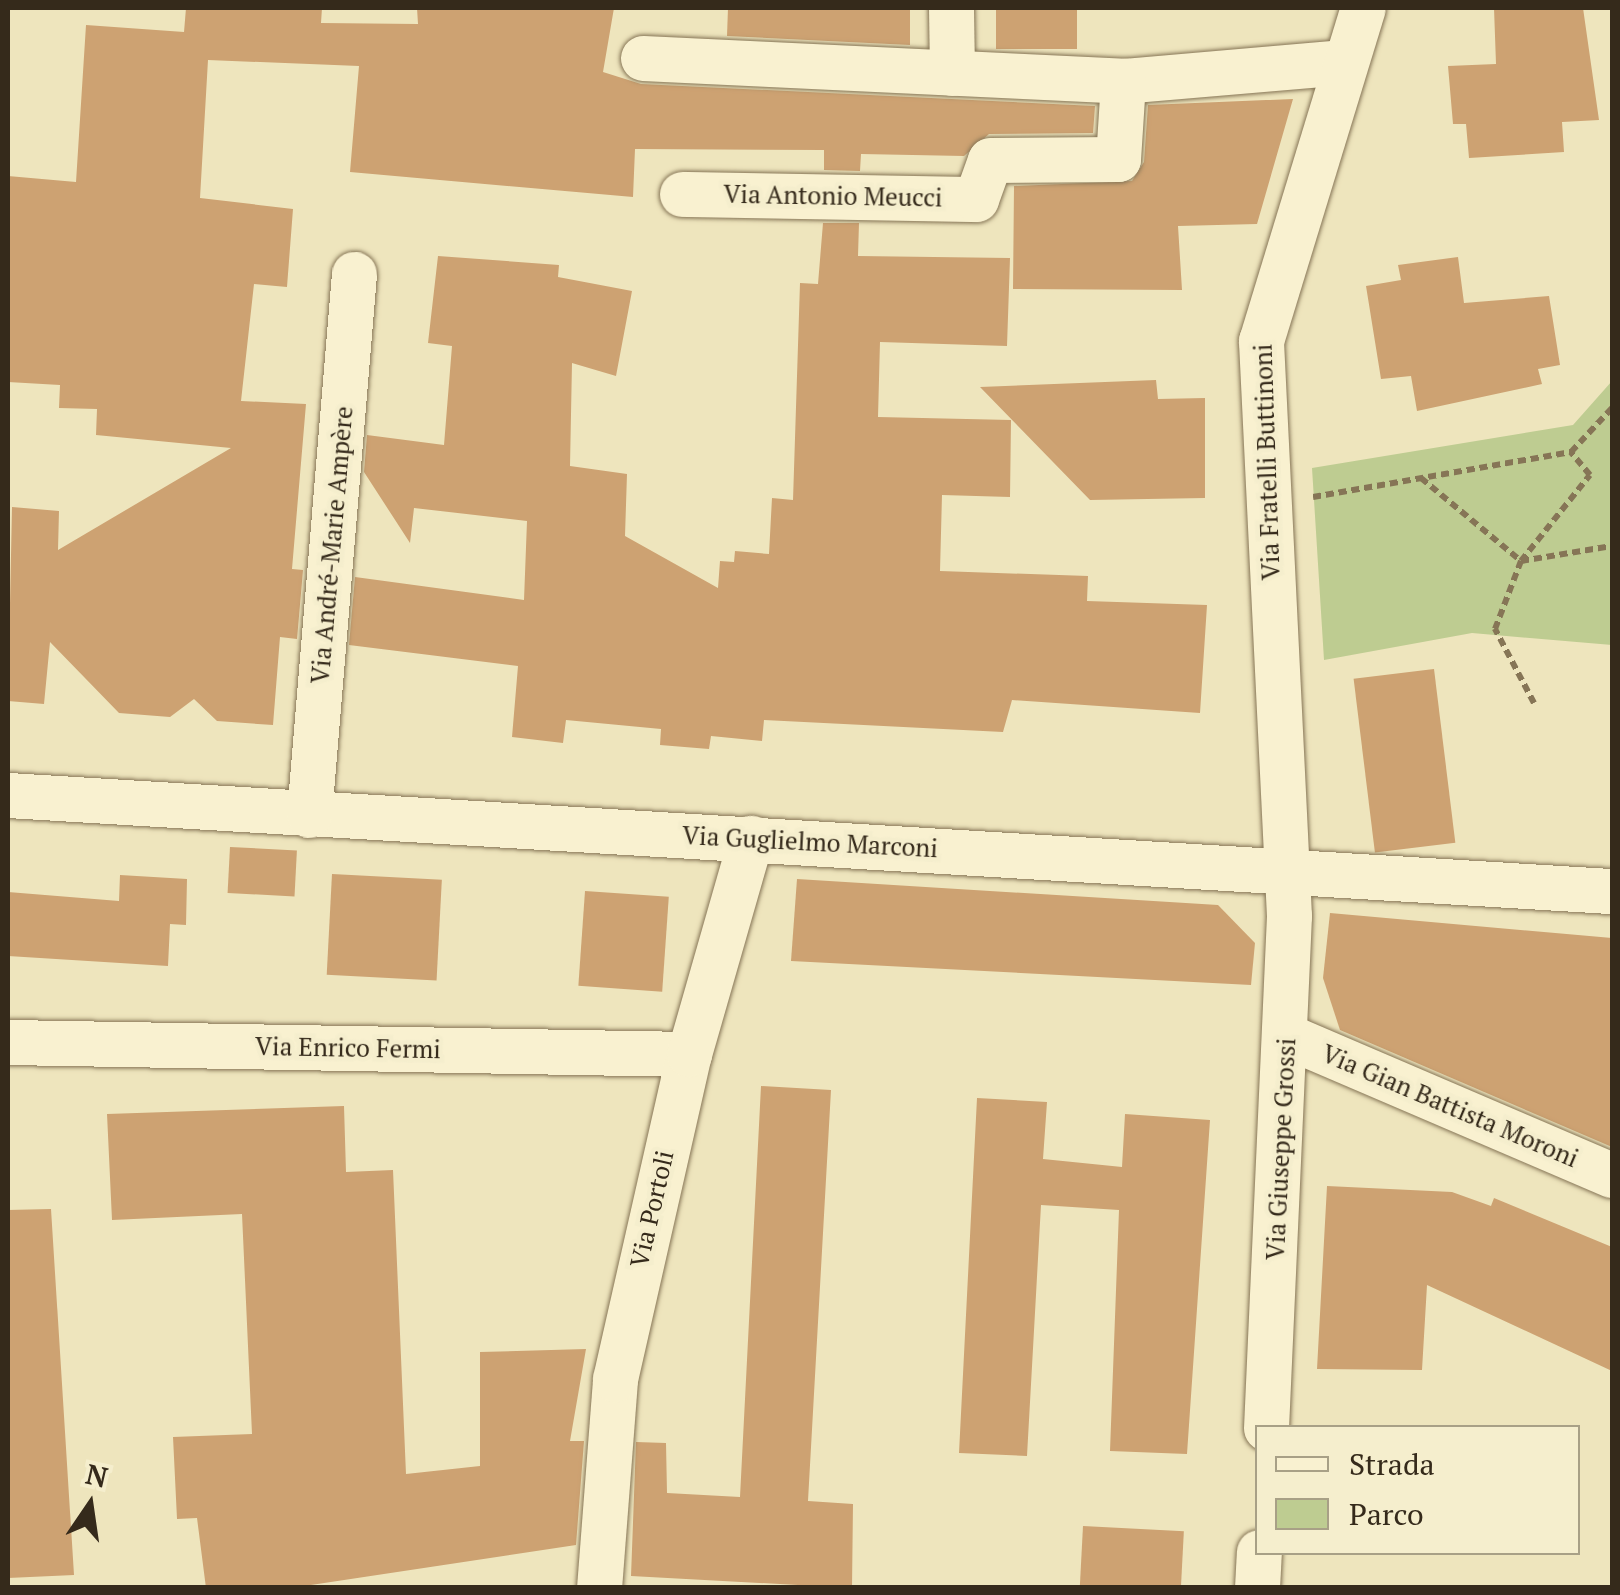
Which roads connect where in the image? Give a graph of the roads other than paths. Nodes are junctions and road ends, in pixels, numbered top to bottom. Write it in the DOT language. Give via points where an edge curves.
graph roads {
  1 [pos="951,8"];
  2 [pos="1363,8"];
  3 [pos="643,58"];
  4 [pos="1344,62"];
  5 [pos="952,73"];
  6 [pos="1123,81"];
  7 [pos="682,194"];
  8 [pos="354,274"];
  9 [pos="8,795"];
  10 [pos="310,815"];
  11 [pos="751,838"];
  12 [pos="1284,871"];
  13 [pos="1612,891"];
  14 [pos="1287,1036"];
  15 [pos="8,1042"];
  16 [pos="689,1054"];
  17 [pos="1612,1175"];
  18 [pos="1266,1425"];
  19 [pos="1259,1555"];
  20 [pos="599,1588"];
  21 [pos="1258,1588"];
  1 -- 5 [label="street"];
  2 -- 4 [label="street, Via Fratelli Buttinoni"];
  3 -- 5 [label="street"];
  4 -- 6 [label="street"];
  4 -- 12 [label="street, Via Fratelli Buttinoni" via="1261,341"];
  5 -- 6 [label="street"];
  6 -- 7 [label="street, Via Antonio Meucci" via="1118,160 990,160 976,199"];
  8 -- 10 [label="street, Via André-Marie Ampère"];
  9 -- 10 [label="street, Via Guglielmo Marconi"];
  10 -- 11 [label="street, Via Guglielmo Marconi"];
  11 -- 12 [label="street, Via Guglielmo Marconi"];
  11 -- 16 [label="street, Via Portoli"];
  12 -- 13 [label="street, Via Guglielmo Marconi"];
  12 -- 14 [label="street, Via Giuseppe Grossi"];
  14 -- 17 [label="street, Via Gian Battista Moroni"];
  14 -- 18 [label="street, Via Giuseppe Grossi"];
  15 -- 16 [label="street, Via Enrico Fermi"];
  16 -- 20 [label="street, Via Portoli" via="615,1379"];
  19 -- 21 [label="street"];
}
